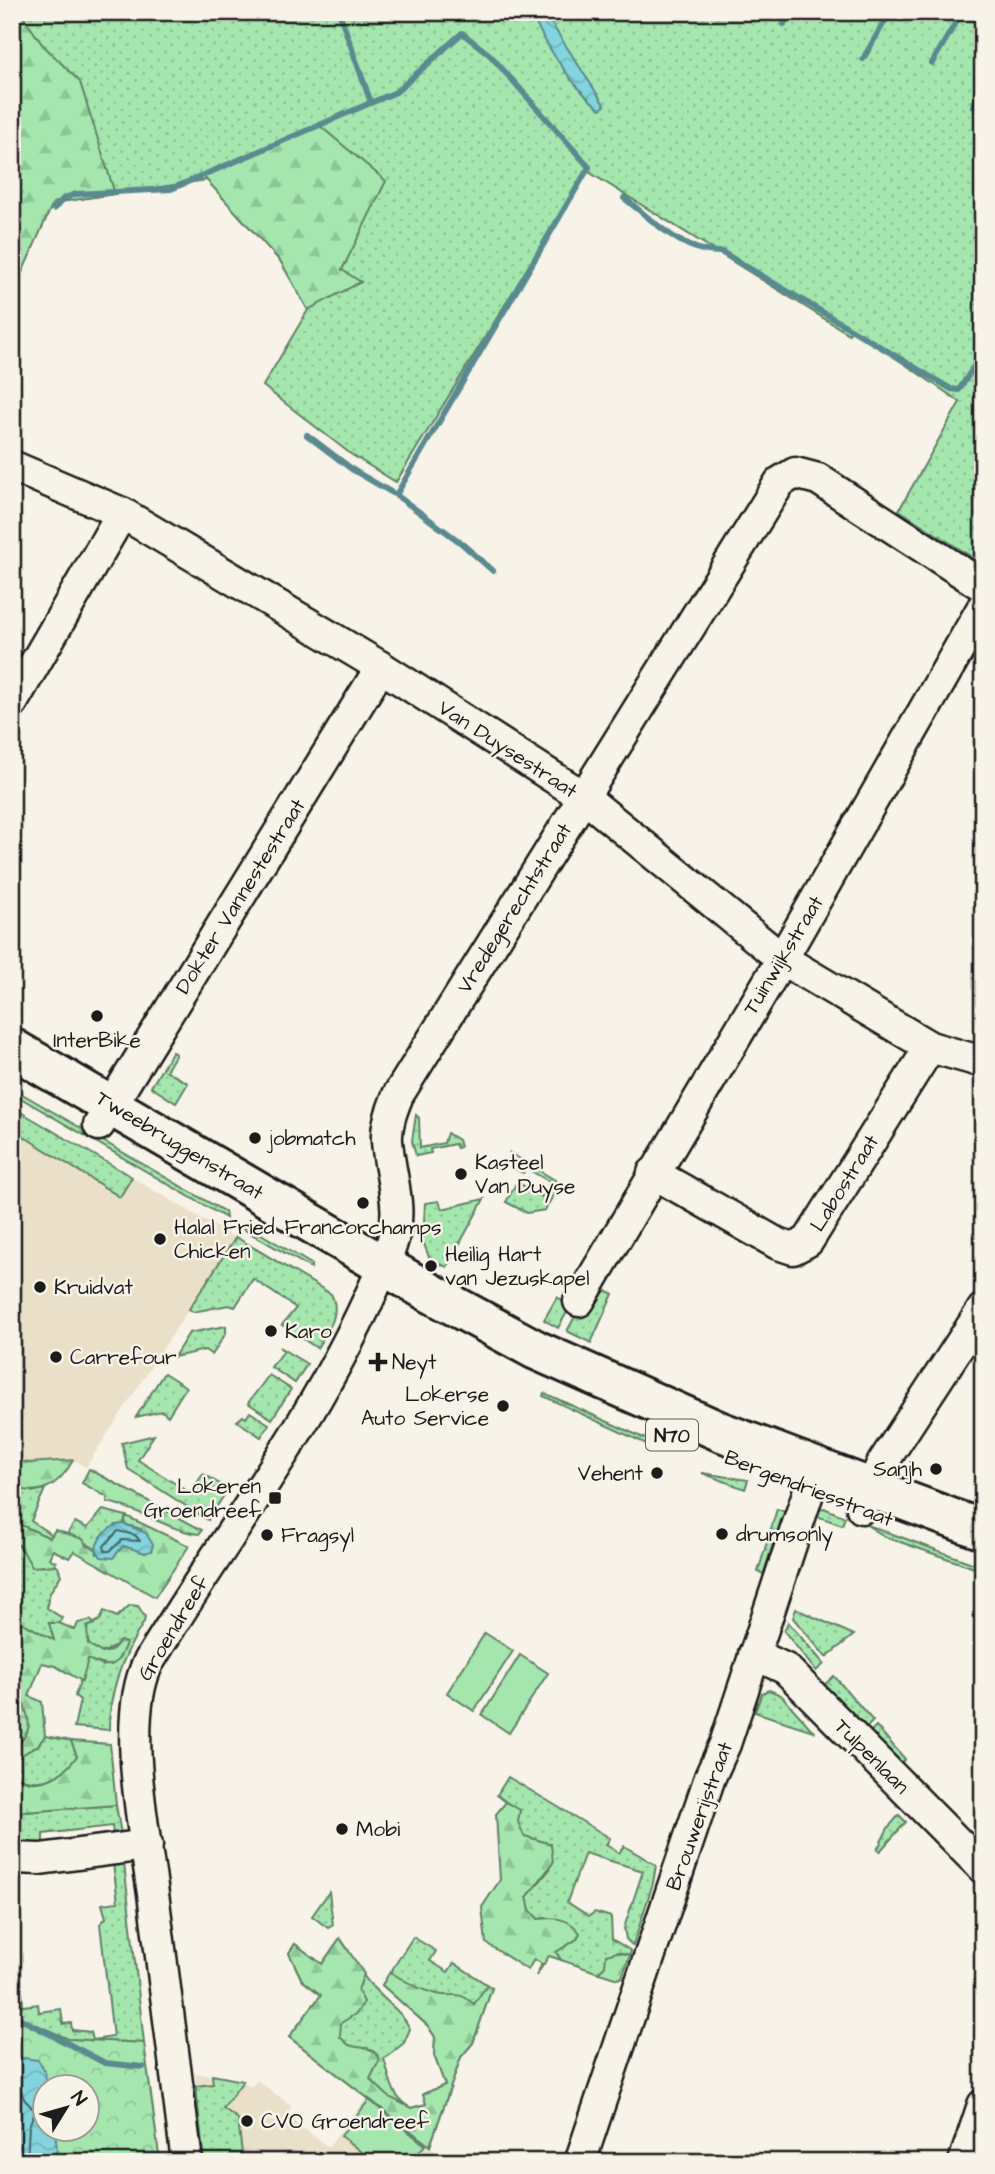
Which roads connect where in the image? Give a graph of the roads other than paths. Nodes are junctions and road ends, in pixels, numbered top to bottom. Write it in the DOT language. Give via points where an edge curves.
graph roads {
  1 [pos="12,466"];
  2 [pos="122,513"];
  3 [pos="983,586"];
  4 [pos="983,607"];
  5 [pos="381,667"];
  6 [pos="12,703"];
  7 [pos="584,797"];
  8 [pos="782,959"];
  9 [pos="930,1047"];
  10 [pos="12,1048"];
  11 [pos="983,1062"];
  12 [pos="12,1074"];
  13 [pos="106,1114"];
  14 [pos="653,1173"];
  15 [pos="379,1275"];
  16 [pos="579,1301"];
  17 [pos="983,1309"];
  18 [pos="813,1479"];
  19 [pos="866,1499"];
  20 [pos="983,1530"];
  21 [pos="983,1553"];
  22 [pos="754,1654"];
  23 [pos="147,1845"];
  24 [pos="12,1858"];
  25 [pos="983,1868"];
  26 [pos="983,2105"];
  27 [pos="187,2162"];
  28 [pos="580,2162"];
  29 [pos="964,2162"];
  1 -- 2 [label="street, Van Duysestraat"];
  2 -- 5 [label="street, Van Duysestraat"];
  2 -- 6 [label="street"];
  3 -- 7 [label="street, Vredegerechtstraat" via="818,479 795,473 780,482 766,502"];
  4 -- 8 [label="street, Tuinwijkstraat"];
  5 -- 7 [label="street, Van Duysestraat"];
  5 -- 13 [label="street, Dokter Vannestestraat"];
  7 -- 8 [label="street, Van Duysestraat"];
  7 -- 15 [label="street, Vredegerechtstraat" via="419,1059 390,1115 387,1140 398,1220"];
  8 -- 9 [label="street, Van Duysestraat"];
  8 -- 14 [label="street, Tuinwijkstraat"];
  9 -- 11 [label="street, Van Duysestraat"];
  9 -- 14 [label="street, Labostraat" via="808,1241 793,1249"];
  10 -- 13 [label="main road, Tweebruggenstraat / N70"];
  12 -- 13 [label="main road, Tweebruggenstraat / N70"];
  13 -- 15 [label="main road, Tweebruggenstraat / N70"];
  14 -- 16 [label="street, Tuinwijkstraat"];
  15 -- 18 [label="main road, Bergendriesstraat / N70"];
  15 -- 23 [label="street, Groendreef" via="365,1313 282,1455 142,1675 135,1716"];
  17 -- 19 [label="street" via="882,1464"];
  18 -- 19 [label="main road, Bergendriesstraat / N70"];
  18 -- 22 [label="street, Brouwerijstraat"];
  19 -- 20 [label="main road, Bergendriesstraat / N70"];
  19 -- 21 [label="main road, Bergendriesstraat / N70"];
  22 -- 25 [label="street, Tulpenlaan" via="786,1669"];
  22 -- 28 [label="street, Brouwerijstraat"];
  23 -- 24 [label="street" via="40,1859"];
  23 -- 27 [label="street, Groendreef"];
  26 -- 29 [label="street"];
}
